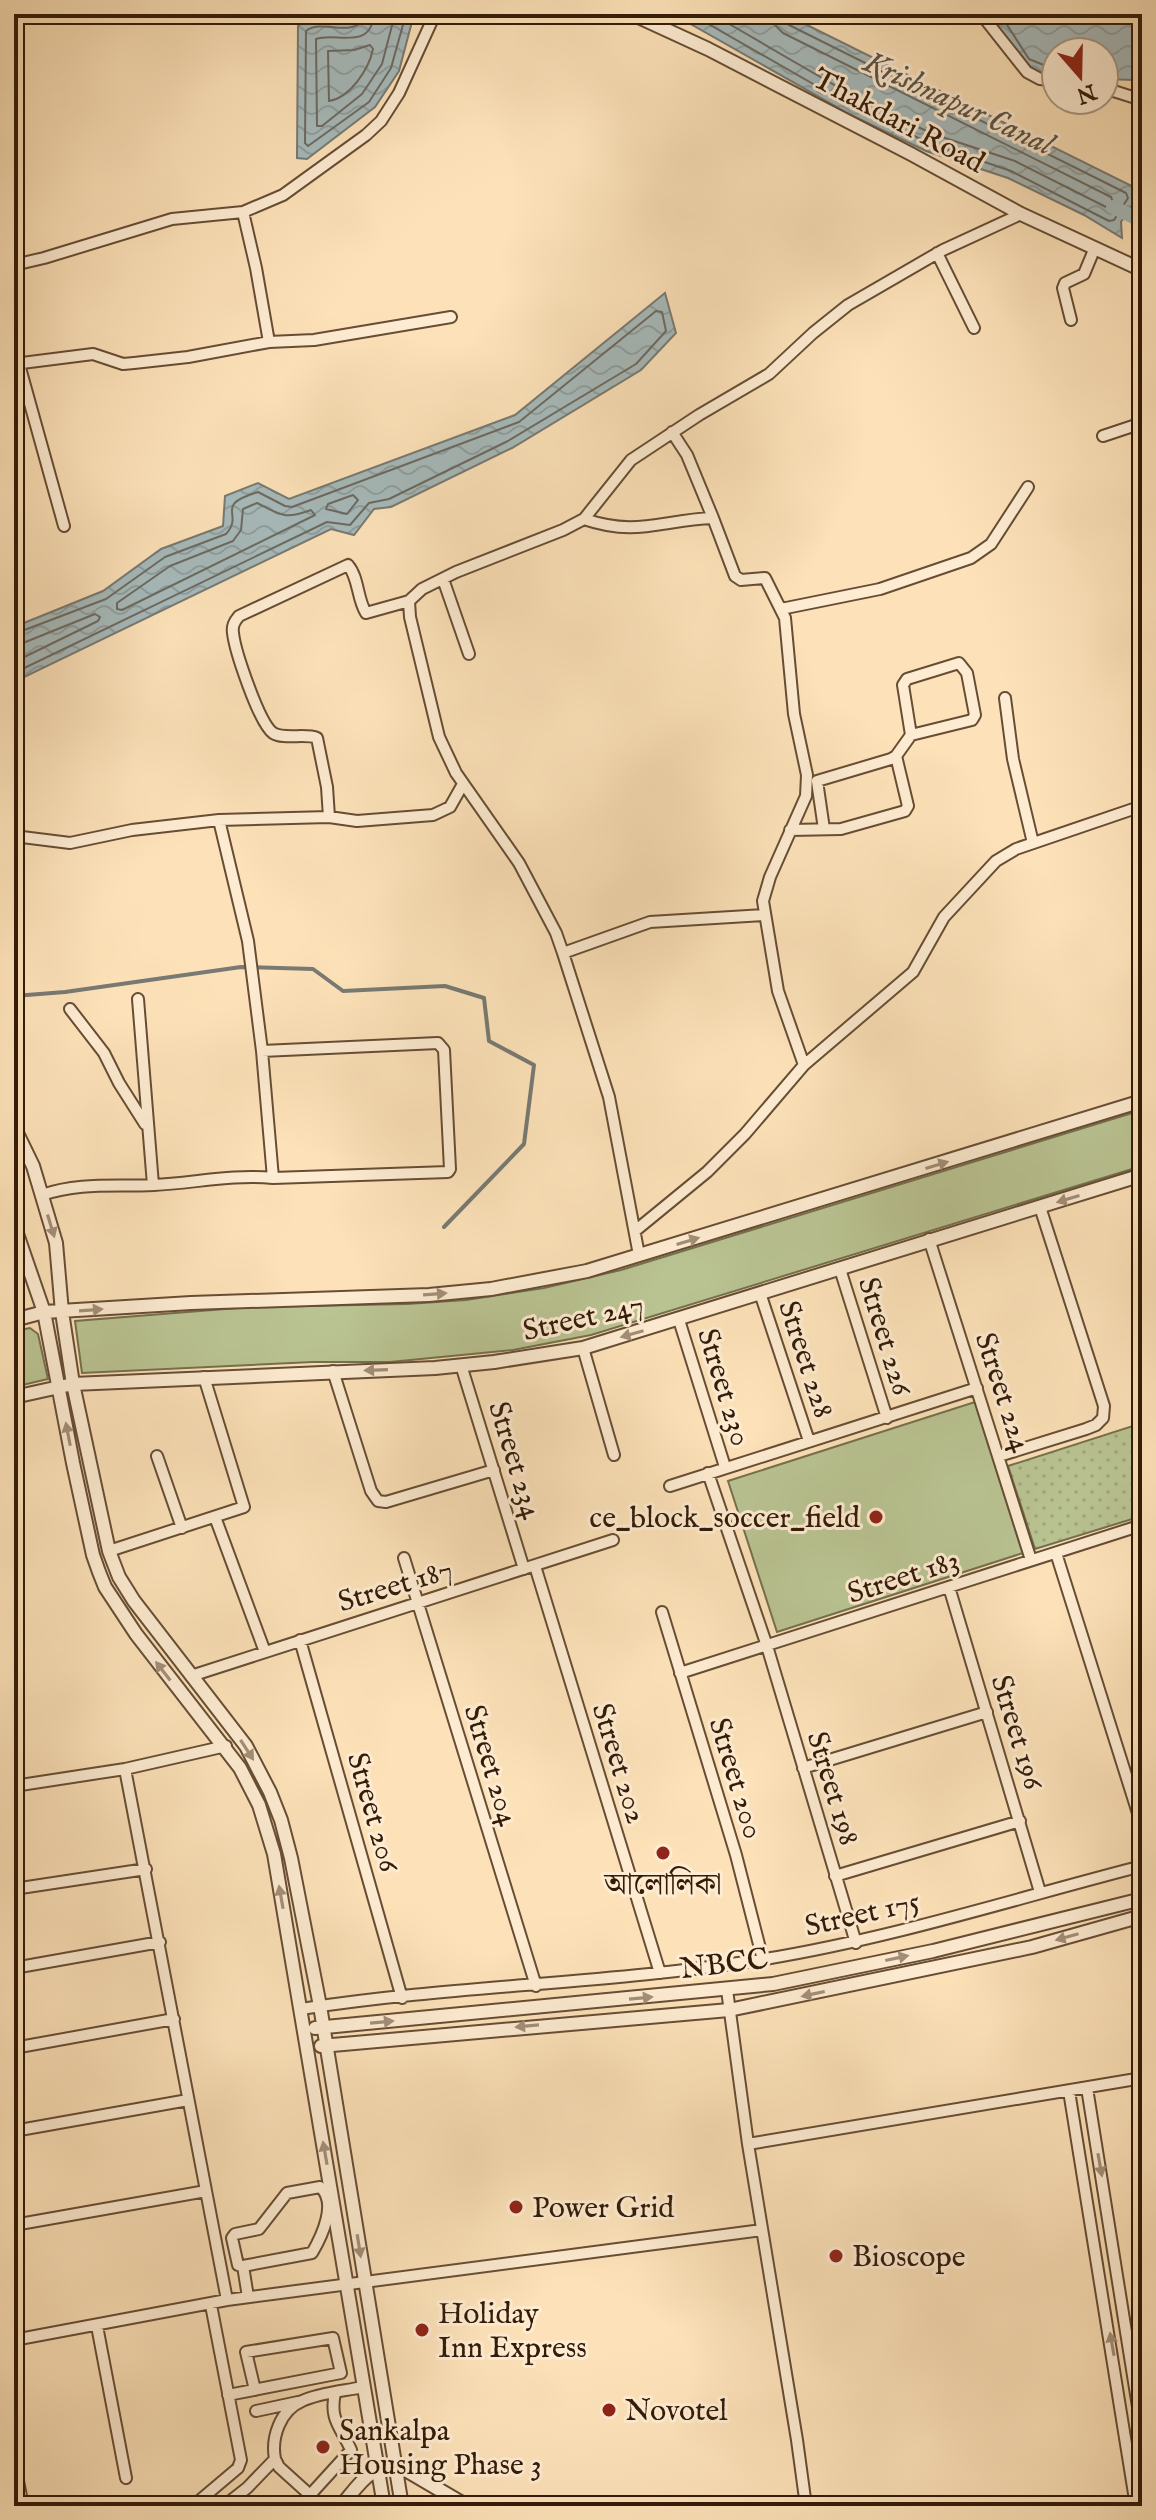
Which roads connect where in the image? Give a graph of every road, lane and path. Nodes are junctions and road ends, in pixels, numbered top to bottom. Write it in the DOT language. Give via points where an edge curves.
graph roads {
  1 [pos="435,14"];
  2 [pos="632,14"];
  3 [pos="981,14"];
  4 [pos="1040,79"];
  5 [pos="1120,93"];
  6 [pos="1142,100"];
  7 [pos="243,212"];
  8 [pos="1021,214"];
  9 [pos="1094,250"];
  10 [pos="937,253"];
  11 [pos="14,265"];
  12 [pos="1142,270"];
  13 [pos="451,317"];
  14 [pos="1071,320"];
  15 [pos="974,328"];
  16 [pos="269,342"];
  17 [pos="17,364"];
  18 [pos="1142,423"];
  19 [pos="672,432"];
  20 [pos="1103,436"];
  21 [pos="1028,487"];
  22 [pos="713,518"];
  23 [pos="584,519"];
  24 [pos="64,526"];
  25 [pos="443,579"];
  26 [pos="409,601"];
  27 [pos="781,609"];
  28 [pos="469,654"];
  29 [pos="1005,698"];
  30 [pos="911,735"];
  31 [pos="896,756"];
  32 [pos="463,784"];
  33 [pos="1142,806"];
  34 [pos="329,817"];
  35 [pos="219,820"];
  36 [pos="824,829"];
  37 [pos="790,830"];
  38 [pos="14,836"];
  39 [pos="1033,843"];
  40 [pos="764,915"];
  41 [pos="563,953"];
  42 [pos="138,999"];
  43 [pos="70,1009"];
  44 [pos="262,1051"];
  45 [pos="804,1065"];
  46 [pos="1142,1101"];
  47 [pos="14,1127"];
  48 [pos="148,1128"];
  49 [pos="1142,1175"];
  50 [pos="273,1178"];
  51 [pos="153,1185"];
  52 [pos="42,1195"];
  53 [pos="1040,1207"];
  54 [pos="14,1225"];
  55 [pos="635,1231"];
  56 [pos="929,1239"];
  57 [pos="639,1255"];
  58 [pos="840,1269"];
  59 [pos="760,1293"];
  60 [pos="44,1312"];
  61 [pos="62,1312"];
  62 [pos="14,1320"];
  63 [pos="679,1320"];
  64 [pos="583,1348"];
  65 [pos="461,1365"];
  66 [pos="333,1371"];
  67 [pos="204,1377"];
  68 [pos="73,1384"];
  69 [pos="58,1386"];
  70 [pos="977,1388"];
  71 [pos="14,1397"];
  72 [pos="887,1418"];
  73 [pos="809,1441"];
  74 [pos="614,1455"];
  75 [pos="157,1456"];
  76 [pos="999,1456"];
  77 [pos="725,1467"];
  78 [pos="494,1470"];
  79 [pos="708,1473"];
  80 [pos="670,1486"];
  81 [pos="215,1517"];
  82 [pos="1142,1525"];
  83 [pos="182,1528"];
  84 [pos="613,1540"];
  85 [pos="109,1551"];
  86 [pos="1056,1553"];
  87 [pos="404,1558"];
  88 [pos="1031,1560"];
  89 [pos="530,1568"];
  90 [pos="949,1587"];
  91 [pos="417,1603"];
  92 [pos="662,1612"];
  93 [pos="300,1640"];
  94 [pos="767,1646"];
  95 [pos="265,1652"];
  96 [pos="680,1673"];
  97 [pos="191,1676"];
  98 [pos="987,1712"];
  99 [pos="226,1746"];
  100 [pos="803,1768"];
  101 [pos="125,1769"];
  102 [pos="14,1786"];
  103 [pos="1020,1821"];
  104 [pos="1142,1826"];
  105 [pos="1142,1866"];
  106 [pos="146,1869"];
  107 [pos="835,1876"];
  108 [pos="14,1889"];
  109 [pos="1040,1892"];
  110 [pos="1142,1899"];
  111 [pos="1142,1916"];
  112 [pos="160,1942"];
  113 [pos="856,1943"];
  114 [pos="763,1960"];
  115 [pos="14,1968"];
  116 [pos="660,1973"];
  117 [pos="536,1986"];
  118 [pos="727,1990"];
  119 [pos="402,1998"];
  120 [pos="320,2006"];
  121 [pos="301,2009"];
  122 [pos="729,2010"];
  123 [pos="174,2019"];
  124 [pos="323,2027"];
  125 [pos="304,2030"];
  126 [pos="326,2045"];
  127 [pos="14,2048"];
  128 [pos="306,2048"];
  129 [pos="1142,2078"];
  130 [pos="1087,2088"];
  131 [pos="1069,2091"];
  132 [pos="188,2100"];
  133 [pos="14,2131"];
  134 [pos="748,2144"];
  135 [pos="206,2191"];
  136 [pos="14,2225"];
  137 [pos="762,2230"];
  138 [pos="243,2266"];
  139 [pos="365,2282"];
  140 [pos="348,2285"];
  141 [pos="248,2297"];
  142 [pos="227,2300"];
  143 [pos="211,2305"];
  144 [pos="97,2326"];
  145 [pos="356,2339"];
  146 [pos="14,2340"];
  147 [pos="334,2343"];
  148 [pos="359,2362"];
  149 [pos="339,2365"];
  150 [pos="363,2387"];
  151 [pos="255,2390"];
  152 [pos="335,2393"];
  153 [pos="228,2395"];
  154 [pos="300,2401"];
  155 [pos="256,2411"];
  156 [pos="1142,2432"];
  157 [pos="275,2459"];
  158 [pos="14,2461"];
  159 [pos="394,2466"];
  160 [pos="377,2468"];
  161 [pos="126,2478"];
  162 [pos="310,2495"];
  163 [pos="1135,2505"];
  164 [pos="23,2506"];
  165 [pos="193,2506"];
  166 [pos="224,2506"];
  167 [pos="303,2506"];
  168 [pos="341,2506"];
  169 [pos="384,2506"];
  170 [pos="402,2506"];
  171 [pos="467,2506"];
  172 [pos="806,2506"];
  1 -- 7 [label="street" via="381,121 283,195"];
  2 -- 8 [label="street, Thakdari Road"];
  3 -- 4 [label="street" via="1027,72"];
  5 -- 6 [label="street"];
  7 -- 11 [label="street" via="172,219"];
  7 -- 16 [label="street"];
  8 -- 9 [label="street, Thakdari Road"];
  8 -- 10 [label="street"];
  9 -- 12 [label="street, Thakdari Road"];
  9 -- 14 [label="street" via="1084,274 1063,288"];
  10 -- 15 [label="street"];
  10 -- 19 [label="street" via="848,305 769,374"];
  13 -- 16 [label="street" via="314,340"];
  16 -- 17 [label="street" via="123,364 93,354"];
  17 -- 24 [label="street"];
  18 -- 20 [label="street"];
  19 -- 22 [label="street"];
  19 -- 23 [label="street" via="631,460"];
  21 -- 27 [label="street" via="984,551 880,589"];
  22 -- 23 [label="street" via="629,528"];
  22 -- 27 [label="street" via="735,576 765,578"];
  23 -- 25 [label="street"];
  25 -- 26 [label="street"];
  25 -- 28 [label="street"];
  26 -- 32 [label="street" via="439,737"];
  26 -- 34 [label="street" via="366,613 348,565 234,622 244,676 273,733 317,738"];
  27 -- 37 [label="street" via="808,782"];
  29 -- 39 [label="street"];
  30 -- 30 [label="street" via="972,720 967,673 959,663 907,679 903,685"];
  30 -- 31 [label="street"];
  31 -- 36 [label="street" via="817,781"];
  31 -- 36 [label="street" via="908,809 884,819"];
  32 -- 34 [label="street" via="450,807 433,815 357,821"];
  32 -- 41 [label="street" via="519,863"];
  33 -- 39 [label="street"];
  34 -- 35 [label="street"];
  35 -- 38 [label="street" via="70,843"];
  35 -- 44 [label="street" via="252,968"];
  36 -- 37 [label="street"];
  37 -- 40 [label="street" via="770,877"];
  39 -- 45 [label="street" via="996,861 944,917 913,972"];
  40 -- 41 [label="street" via="650,922"];
  40 -- 45 [label="street" via="778,991"];
  41 -- 55 [label="street" via="609,1097"];
  42 -- 48 [label="street"];
  43 -- 48 [label="street" via="104,1053"];
  44 -- 50 [label="street"];
  44 -- 50 [label="street" via="433,1042 444,1050 448,1172"];
  45 -- 55 [label="street" via="707,1172"];
  57 -- 46 [label="street, Street 247, one-way"];
  47 -- 52 [label="street"];
  48 -- 51 [label="street"];
  49 -- 53 [label="street, Street 247, one-way"];
  50 -- 51 [label="street"];
  51 -- 52 [label="street" via="88,1184"];
  52 -- 61 [label="street, one-way" via="56,1243"];
  53 -- 56 [label="street, Street 247"];
  53 -- 76 [label="street" via="1104,1406 1103,1418 1086,1429"];
  54 -- 60 [label="street"];
  55 -- 57 [label="street"];
  56 -- 58 [label="street, Street 247"];
  56 -- 70 [label="street, Street 224"];
  61 -- 57 [label="street, Street 247, one-way" via="491,1289"];
  58 -- 59 [label="street, Street 247"];
  58 -- 72 [label="street, Street 226"];
  59 -- 63 [label="street, Street 247"];
  59 -- 73 [label="street, Street 228"];
  60 -- 61 [label="street, Street 247"];
  60 -- 62 [label="street, Street 247"];
  60 -- 69 [label="street"];
  61 -- 68 [label="street"];
  63 -- 64 [label="street, Street 247, one-way"];
  63 -- 77 [label="street, Street 230"];
  64 -- 65 [label="street, Street 247"];
  64 -- 74 [label="street"];
  65 -- 66 [label="street, Street 247, one-way"];
  65 -- 78 [label="street, Street 234"];
  66 -- 67 [label="street, Street 247"];
  66 -- 78 [label="street" via="378,1501"];
  67 -- 68 [label="street, Street 247"];
  67 -- 81 [label="street" via="244,1507"];
  68 -- 69 [label="street, Street 247"];
  68 -- 85 [label="street"];
  69 -- 71 [label="street, Street 247"];
  99 -- 69 [label="street, one-way" via="105,1587 93,1555"];
  70 -- 72 [label="street"];
  70 -- 76 [label="street, Street 224"];
  72 -- 73 [label="street"];
  73 -- 77 [label="street"];
  75 -- 83 [label="street"];
  76 -- 88 [label="street, Street 224"];
  77 -- 79 [label="street"];
  78 -- 89 [label="street, Street 234"];
  79 -- 80 [label="street"];
  79 -- 94 [label="street, Street 230"];
  81 -- 83 [label="street"];
  81 -- 95 [label="street"];
  82 -- 86 [label="street, Street 183"];
  83 -- 85 [label="street"];
  84 -- 89 [label="street, Street 187"];
  85 -- 97 [label="street" via="134,1601"];
  86 -- 88 [label="street, Street 183"];
  86 -- 104 [label="street"];
  87 -- 91 [label="street, Street 204"];
  88 -- 90 [label="street, Street 183"];
  89 -- 91 [label="street, Street 187"];
  89 -- 116 [label="street, Street 202"];
  90 -- 94 [label="street, Street 183"];
  90 -- 98 [label="street, Street 196"];
  91 -- 93 [label="street, Street 187"];
  91 -- 117 [label="street, Street 204"];
  92 -- 96 [label="street, Street 200"];
  93 -- 95 [label="street, Street 187"];
  93 -- 119 [label="street, Street 206"];
  94 -- 96 [label="street, Street 183"];
  94 -- 100 [label="street, Street 198"];
  95 -- 97 [label="street, Street 187"];
  96 -- 114 [label="street, Street 200"];
  97 -- 120 [label="street, one-way" via="246,1746 281,1820"];
  98 -- 100 [label="street"];
  98 -- 103 [label="street, Street 196"];
  99 -- 101 [label="street"];
  121 -- 99 [label="street, one-way" via="274,1854 259,1805"];
  100 -- 107 [label="street, Street 198"];
  101 -- 102 [label="street"];
  101 -- 106 [label="street"];
  103 -- 107 [label="street"];
  103 -- 109 [label="street, Street 196"];
  105 -- 109 [label="street, Street 175"];
  106 -- 108 [label="street"];
  106 -- 112 [label="street"];
  107 -- 113 [label="street, Street 198"];
  109 -- 113 [label="street, Street 175"];
  118 -- 110 [label="street, NBCC, one-way" via="933,1951"];
  111 -- 122 [label="street, one-way" via="1032,1947"];
  112 -- 115 [label="street"];
  112 -- 123 [label="street"];
  113 -- 114 [label="street, Street 175"];
  114 -- 116 [label="street, Street 175"];
  116 -- 117 [label="street, Street 175"];
  117 -- 119 [label="street, Street 175"];
  118 -- 122 [label="street"];
  124 -- 118 [label="street, NBCC, one-way"];
  119 -- 120 [label="street, Street 175"];
  120 -- 121 [label="street, Street 175"];
  120 -- 124 [label="street"];
  121 -- 125 [label="street"];
  122 -- 126 [label="street, one-way"];
  122 -- 134 [label="street"];
  123 -- 127 [label="street"];
  123 -- 132 [label="street"];
  124 -- 125 [label="street, NBCC"];
  124 -- 126 [label="street"];
  125 -- 128 [label="street"];
  126 -- 128 [label="street"];
  126 -- 139 [label="street, one-way"];
  140 -- 128 [label="street, one-way"];
  129 -- 130 [label="street"];
  130 -- 131 [label="street"];
  130 -- 156 [label="street, one-way"];
  131 -- 134 [label="street"];
  163 -- 131 [label="street, one-way"];
  132 -- 133 [label="street"];
  132 -- 135 [label="street"];
  134 -- 137 [label="street"];
  135 -- 136 [label="street"];
  135 -- 142 [label="street"];
  137 -- 139 [label="street"];
  137 -- 172 [label="street"];
  138 -- 138 [label="street" via="312,2253 329,2207 325,2190 287,2193 259,2229 235,2234 238,2265"];
  138 -- 141 [label="street"];
  139 -- 140 [label="street"];
  139 -- 159 [label="street"];
  140 -- 141 [label="street"];
  140 -- 145 [label="street"];
  141 -- 142 [label="street"];
  142 -- 143 [label="street"];
  143 -- 144 [label="street"];
  143 -- 153 [label="street"];
  144 -- 146 [label="street"];
  144 -- 161 [label="street"];
  145 -- 147 [label="street"];
  145 -- 148 [label="street"];
  147 -- 149 [label="street"];
  147 -- 151 [label="street" via="333,2338 246,2352"];
  148 -- 149 [label="street"];
  148 -- 150 [label="street"];
  149 -- 151 [label="street" via="341,2373"];
  150 -- 152 [label="street"];
  150 -- 160 [label="street"];
  151 -- 153 [label="street"];
  152 -- 154 [label="street"];
  152 -- 162 [label="street" via="335,2421 351,2450"];
  153 -- 165 [label="street" via="241,2460"];
  154 -- 155 [label="street"];
  154 -- 157 [label="street" via="279,2423"];
  157 -- 162 [label="street"];
  157 -- 166 [label="street"];
  158 -- 164 [label="street"];
  159 -- 160 [label="street"];
  159 -- 170 [label="street"];
  159 -- 171 [label="street"];
  160 -- 168 [label="street"];
  160 -- 169 [label="street"];
  162 -- 167 [label="street"];
}
